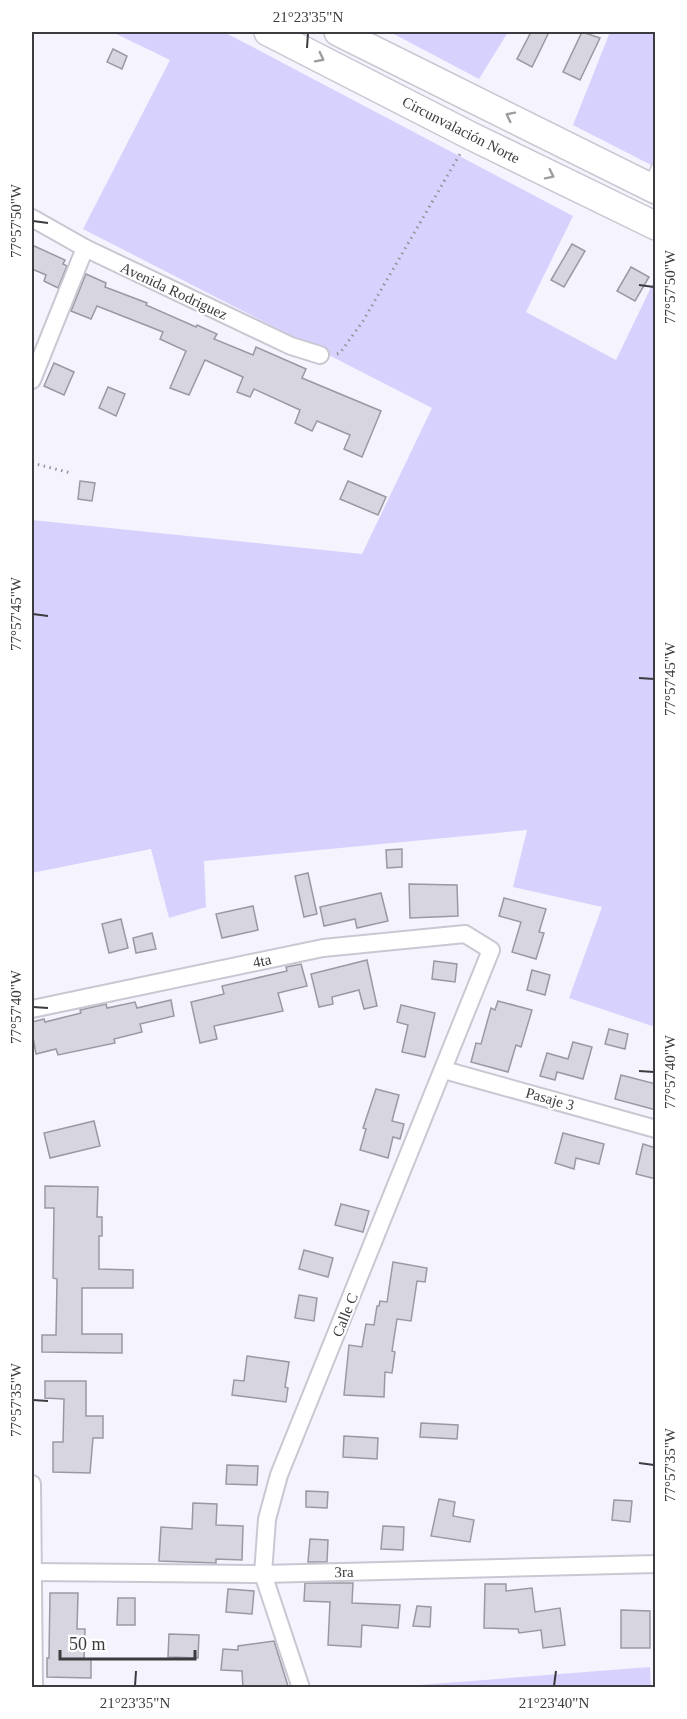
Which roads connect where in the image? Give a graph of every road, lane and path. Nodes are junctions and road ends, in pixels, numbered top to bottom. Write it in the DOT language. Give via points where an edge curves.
graph roads {
  1 [pos="268,32"];
  2 [pos="338,32"];
  3 [pos="471,136"];
  4 [pos="653,181"];
  5 [pos="32,218"];
  6 [pos="656,226"];
  7 [pos="85,248"];
  8 [pos="320,355"];
  9 [pos="32,380"];
  10 [pos="32,463"];
  11 [pos="71,473"];
  12 [pos="491,950"];
  13 [pos="32,1009"];
  14 [pos="444,1070"];
  15 [pos="656,1129"];
  16 [pos="32,1484"];
  17 [pos="656,1564"];
  18 [pos="32,1572"];
  19 [pos="263,1574"];
  20 [pos="34,1688"];
  21 [pos="301,1688"];
  1 -- 3 [label="highway, Circunvalación Norte, one-way"];
  4 -- 2 [label="highway, one-way"];
  3 -- 6 [label="highway, Circunvalación Norte, one-way"];
  3 -- 8 [label="path" via="363,321 340,353"];
  5 -- 7 [label="street, Avenida Rodriguez"];
  7 -- 8 [label="street, Avenida Rodriguez" via="291,346"];
  7 -- 9 [label="street"];
  10 -- 11 [label="path"];
  12 -- 13 [label="street, 4ta" via="465,934 323,948"];
  12 -- 14 [label="street, Calle C"];
  14 -- 15 [label="street, Pasaje 3"];
  14 -- 19 [label="street, Calle C" via="279,1475 267,1519"];
  16 -- 18 [label="street"];
  17 -- 19 [label="street, 3ra"];
  18 -- 19 [label="street, 3ra"];
  18 -- 20 [label="street"];
  19 -- 21 [label="street, Calle C"];
}
